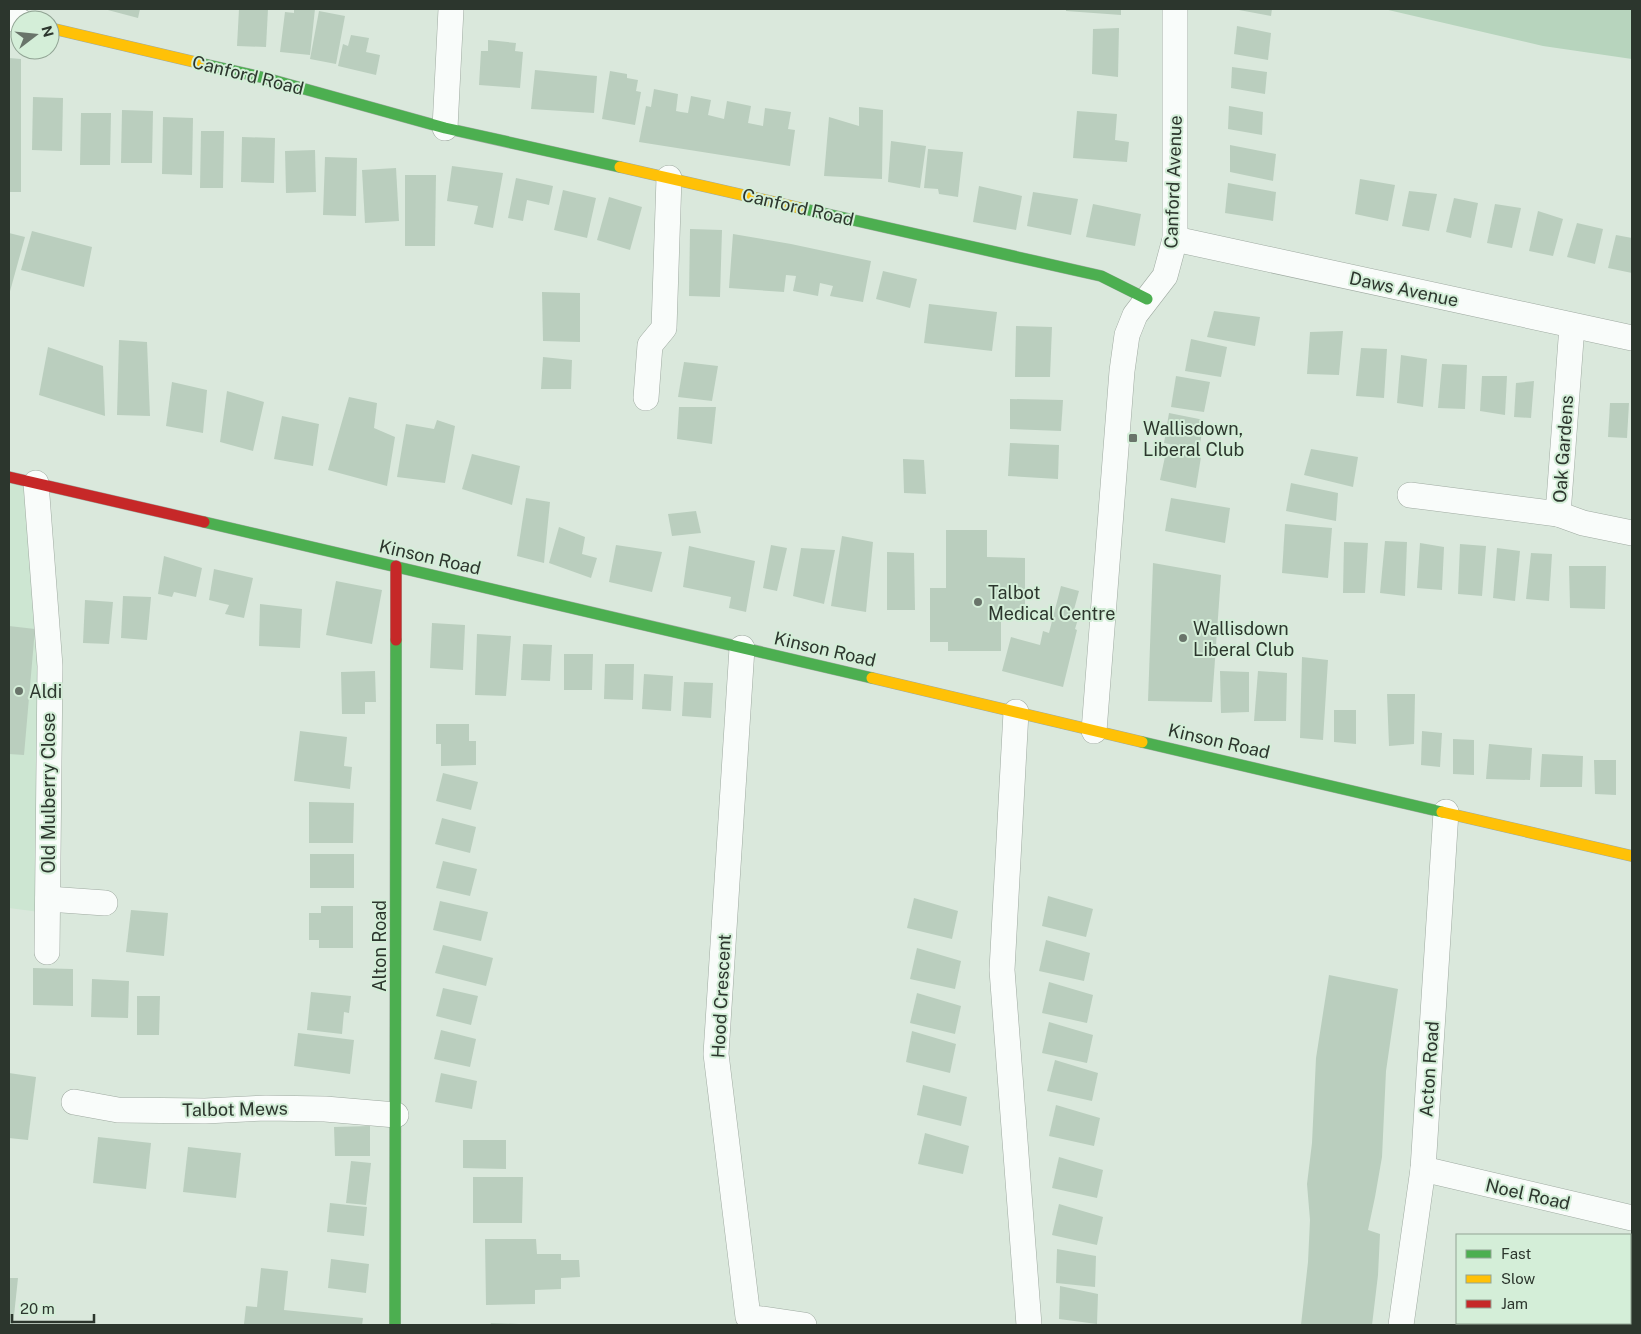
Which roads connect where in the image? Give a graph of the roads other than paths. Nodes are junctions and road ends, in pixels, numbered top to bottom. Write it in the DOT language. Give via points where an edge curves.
graph roads {
  1 [pos="451,9"];
  2 [pos="1175,9"];
  3 [pos="60,30"];
  4 [pos="445,128"];
  5 [pos="669,178"];
  6 [pos="1175,238"];
  7 [pos="1147,298"];
  8 [pos="1572,326"];
  9 [pos="1632,338"];
  10 [pos="646,398"];
  11 [pos="9,477"];
  12 [pos="36,483"];
  13 [pos="1410,495"];
  14 [pos="1558,514"];
  15 [pos="1632,533"];
  16 [pos="396,566"];
  17 [pos="742,648"];
  18 [pos="1016,712"];
  19 [pos="1094,730"];
  20 [pos="1446,812"];
  21 [pos="1632,856"];
  22 [pos="48,899"];
  23 [pos="105,903"];
  24 [pos="47,952"];
  25 [pos="74,1102"];
  26 [pos="396,1115"];
  27 [pos="1423,1169"];
  28 [pos="1632,1218"];
  29 [pos="395,1325"];
  30 [pos="799,1325"];
  31 [pos="1030,1325"];
  32 [pos="1400,1325"];
  1 -- 4 [label="street"];
  2 -- 6 [label="street, Canford Avenue"];
  3 -- 4 [label="street, Canford Road" via="265,78"];
  4 -- 5 [label="street, Canford Road"];
  5 -- 7 [label="street, Canford Road" via="1101,276"];
  5 -- 10 [label="street" via="664,328 650,345"];
  6 -- 7 [label="street, Canford Avenue" via="1165,276"];
  6 -- 8 [label="street, Daws Avenue"];
  7 -- 19 [label="street, Canford Avenue" via="1134,315 1122,371"];
  8 -- 9 [label="street, Daws Avenue"];
  8 -- 14 [label="street, Oak Gardens"];
  11 -- 12 [label="street, Kinson Road"];
  12 -- 16 [label="street, Kinson Road"];
  12 -- 22 [label="street, Old Mulberry Close" via="50,666"];
  13 -- 14 [label="street, Oak Gardens"];
  14 -- 15 [label="street"];
  16 -- 17 [label="street, Kinson Road"];
  16 -- 26 [label="street, Alton Road"];
  17 -- 18 [label="street, Kinson Road"];
  17 -- 30 [label="street, Hood Crescent" via="716,1054 748,1317"];
  18 -- 19 [label="street, Kinson Road"];
  18 -- 31 [label="street" via="1002,970"];
  19 -- 20 [label="street, Kinson Road"];
  20 -- 21 [label="street, Kinson Road"];
  20 -- 27 [label="street, Acton Road"];
  22 -- 23 [label="street"];
  22 -- 24 [label="street, Old Mulberry Close"];
  25 -- 26 [label="street, Talbot Mews" via="118,1110 325,1109"];
  26 -- 29 [label="street, Alton Road"];
  27 -- 28 [label="street, Noel Road"];
  27 -- 32 [label="street, Acton Road"];
}
